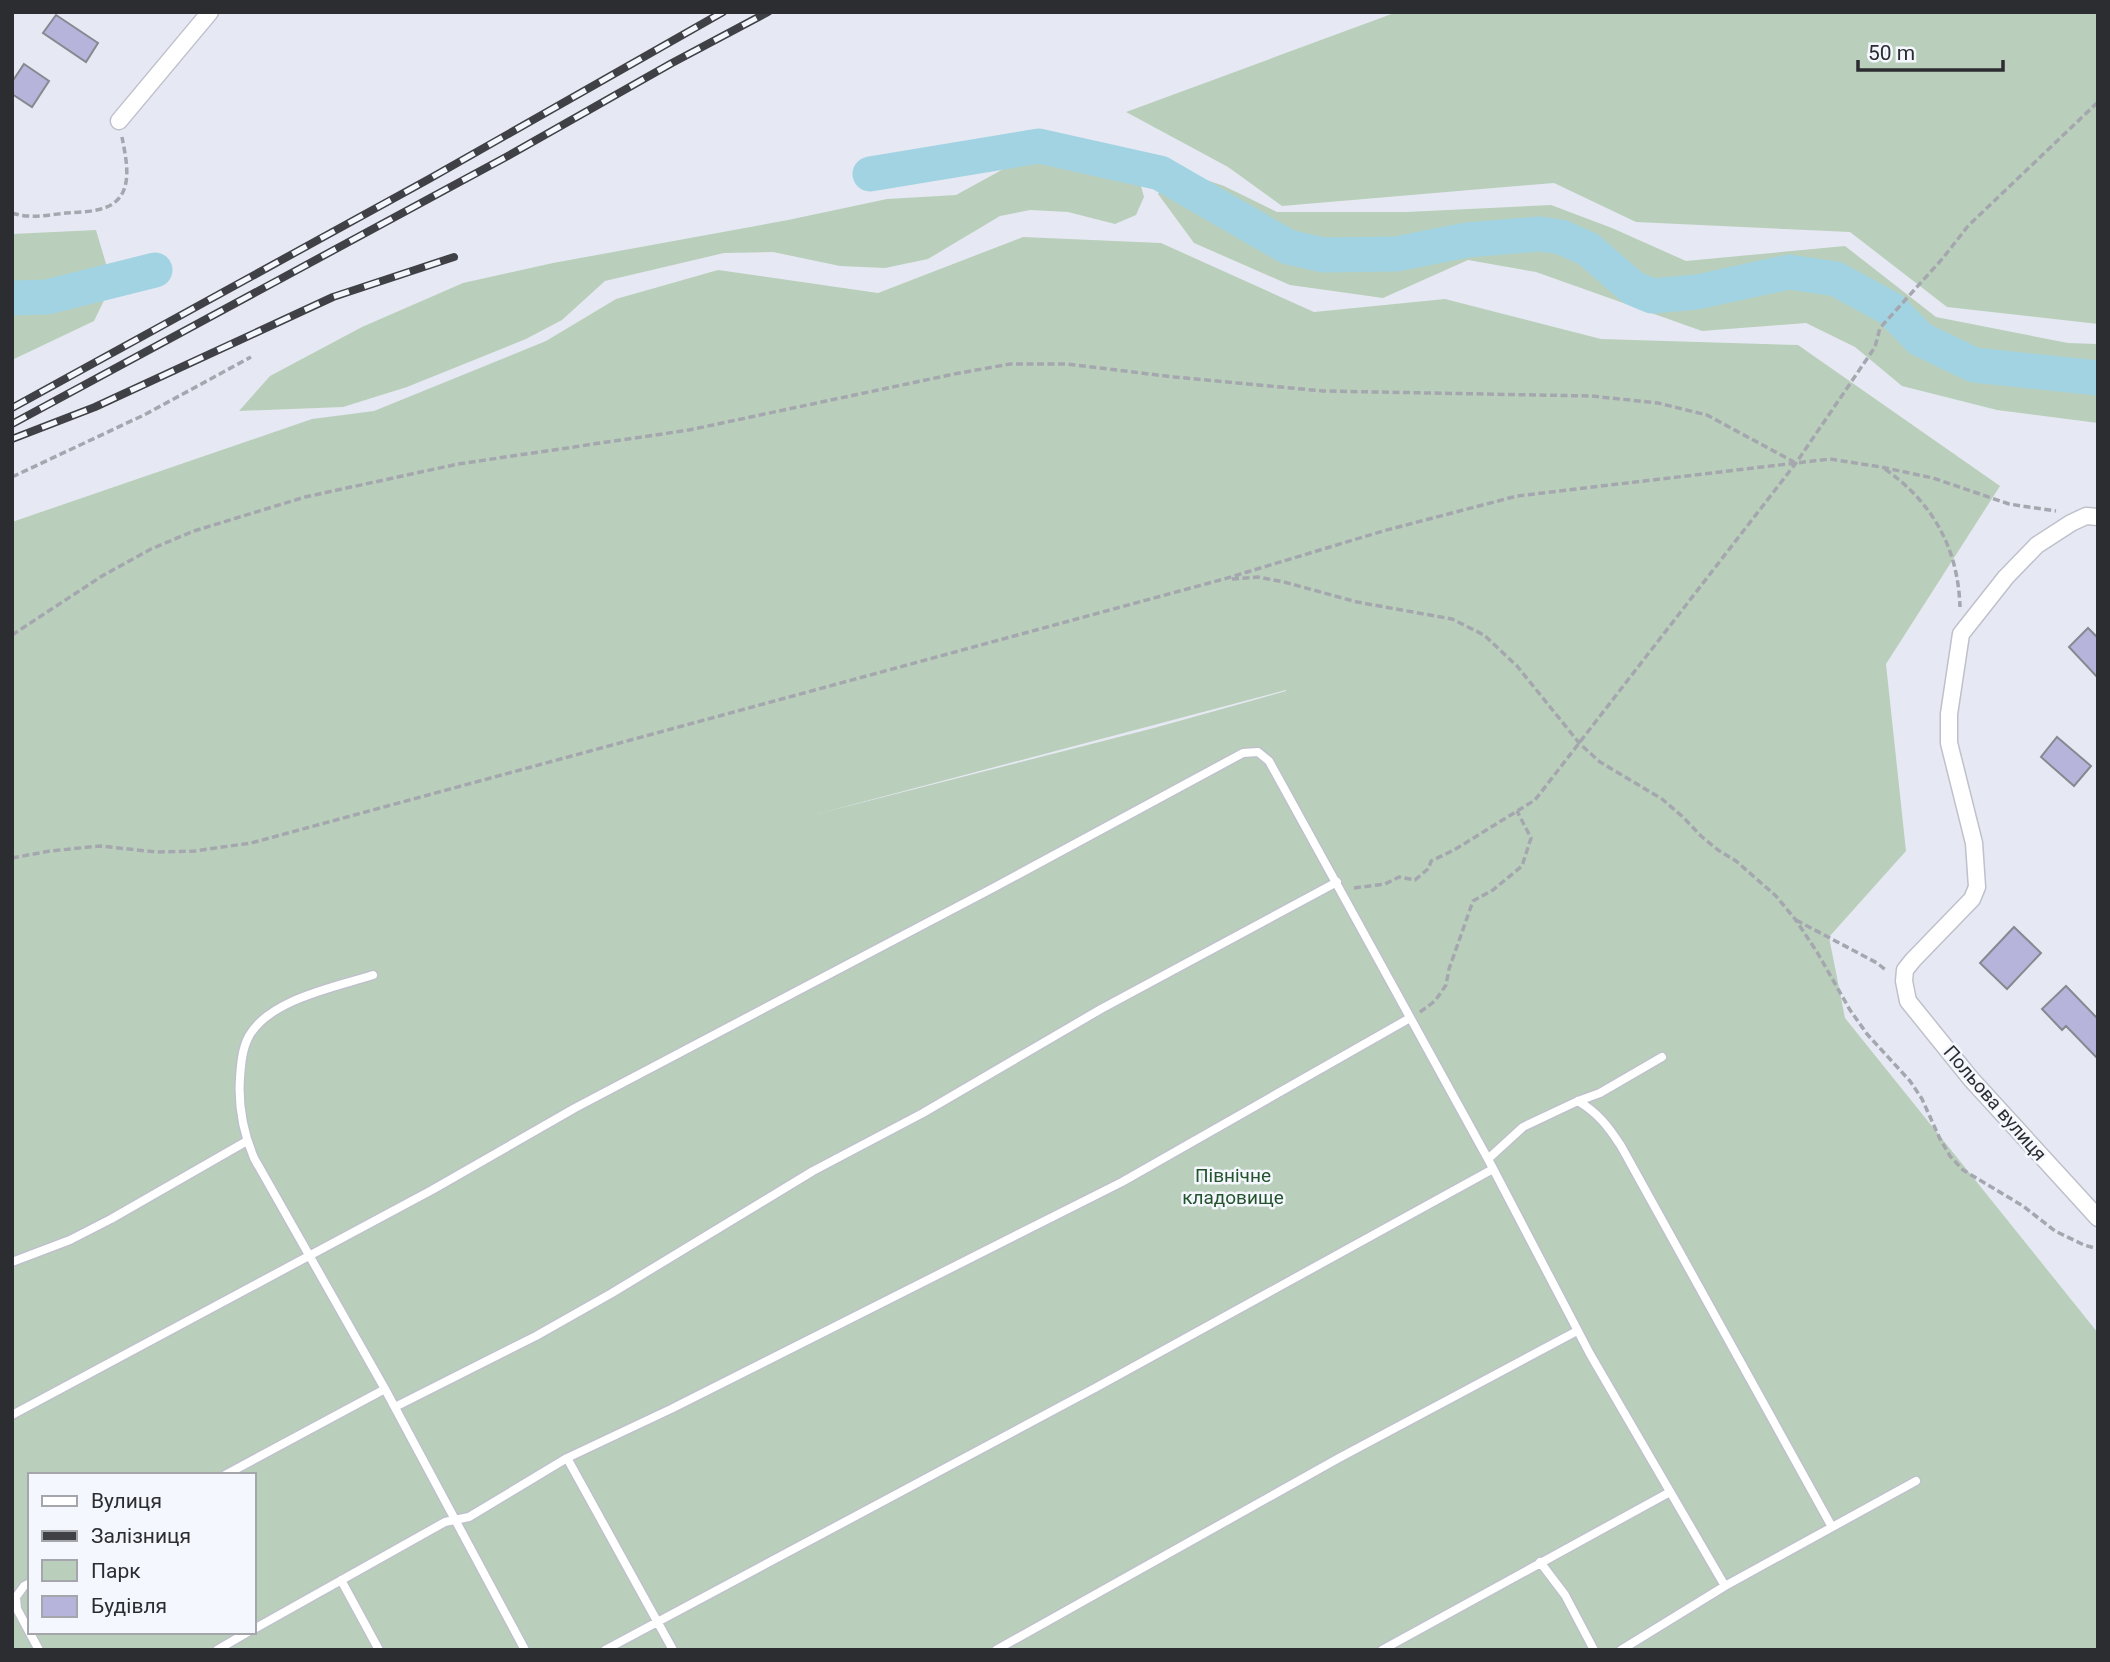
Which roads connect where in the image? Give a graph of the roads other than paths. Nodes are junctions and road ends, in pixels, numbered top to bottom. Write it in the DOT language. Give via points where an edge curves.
graph roads {
  1 [pos="210,12"];
  2 [pos="119,121"];
  3 [pos="2092,517"];
  4 [pos="1337,882"];
  5 [pos="373,975"];
  6 [pos="1410,1018"];
  7 [pos="1662,1057"];
  8 [pos="1577,1101"];
  9 [pos="247,1141"];
  10 [pos="1488,1159"];
  11 [pos="1493,1169"];
  12 [pos="2098,1218"];
  13 [pos="310,1255"];
  14 [pos="12,1262"];
  15 [pos="1577,1331"];
  16 [pos="385,1389"];
  17 [pos="395,1407"];
  18 [pos="12,1415"];
  19 [pos="567,1458"];
  20 [pos="229,1473"];
  21 [pos="1916,1481"];
  22 [pos="1670,1492"];
  23 [pos="456,1521"];
  24 [pos="1832,1527"];
  25 [pos="1540,1562"];
  26 [pos="341,1580"];
  27 [pos="28,1584"];
  28 [pos="1725,1586"];
  29 [pos="658,1622"];
  30 [pos="256,1628"];
  31 [pos="28,1630"];
  32 [pos="30,1634"];
  33 [pos="245,1634"];
  34 [pos="1399,1640"];
  35 [pos="39,1650"];
  36 [pos="217,1650"];
  37 [pos="379,1650"];
  38 [pos="525,1650"];
  39 [pos="605,1650"];
  40 [pos="673,1650"];
  41 [pos="996,1650"];
  42 [pos="1382,1650"];
  43 [pos="1405,1650"];
  44 [pos="1594,1650"];
  45 [pos="1621,1650"];
  1 -- 2 [label="street"];
  3 -- 12 [label="street, Польова вулиця" via="2071,523 2037,545 1961,634 1949,714 1950,743 1974,843 1977,887 1972,899 1905,970 1904,986 1908,1001 1970,1079"];
  4 -- 6 [label="lane"];
  4 -- 13 [label="lane" via="1269,761 1258,752 1243,753 575,1108"];
  4 -- 17 [label="lane" via="813,1171 536,1336"];
  5 -- 9 [label="lane" via="292,1001 249,1035 239,1095"];
  6 -- 10 [label="lane"];
  6 -- 19 [label="lane" via="1122,1182"];
  7 -- 8 [label="lane"];
  8 -- 10 [label="lane" via="1523,1127"];
  8 -- 24 [label="lane" via="1592,1109 1620,1146"];
  9 -- 13 [label="lane"];
  9 -- 14 [label="lane" via="111,1219"];
  10 -- 11 [label="lane"];
  11 -- 15 [label="lane"];
  11 -- 29 [label="lane"];
  13 -- 16 [label="lane"];
  13 -- 18 [label="lane"];
  15 -- 22 [label="lane"];
  15 -- 41 [label="lane"];
  16 -- 17 [label="lane"];
  16 -- 20 [label="lane"];
  17 -- 23 [label="lane"];
  19 -- 23 [label="lane"];
  19 -- 29 [label="lane"];
  21 -- 24 [label="lane"];
  22 -- 25 [label="lane"];
  22 -- 28 [label="lane"];
  23 -- 26 [label="lane" via="445,1522"];
  23 -- 38 [label="lane"];
  24 -- 28 [label="lane"];
  25 -- 34 [label="lane"];
  25 -- 44 [label="lane" via="1565,1595"];
  26 -- 30 [label="lane"];
  26 -- 37 [label="lane"];
  27 -- 31 [label="lane" via="16,1597"];
  28 -- 45 [label="lane"];
  29 -- 39 [label="lane"];
  29 -- 40 [label="lane"];
  32 -- 35 [label="lane"];
  33 -- 36 [label="lane"];
  34 -- 42 [label="lane"];
  34 -- 43 [label="lane"];
}
